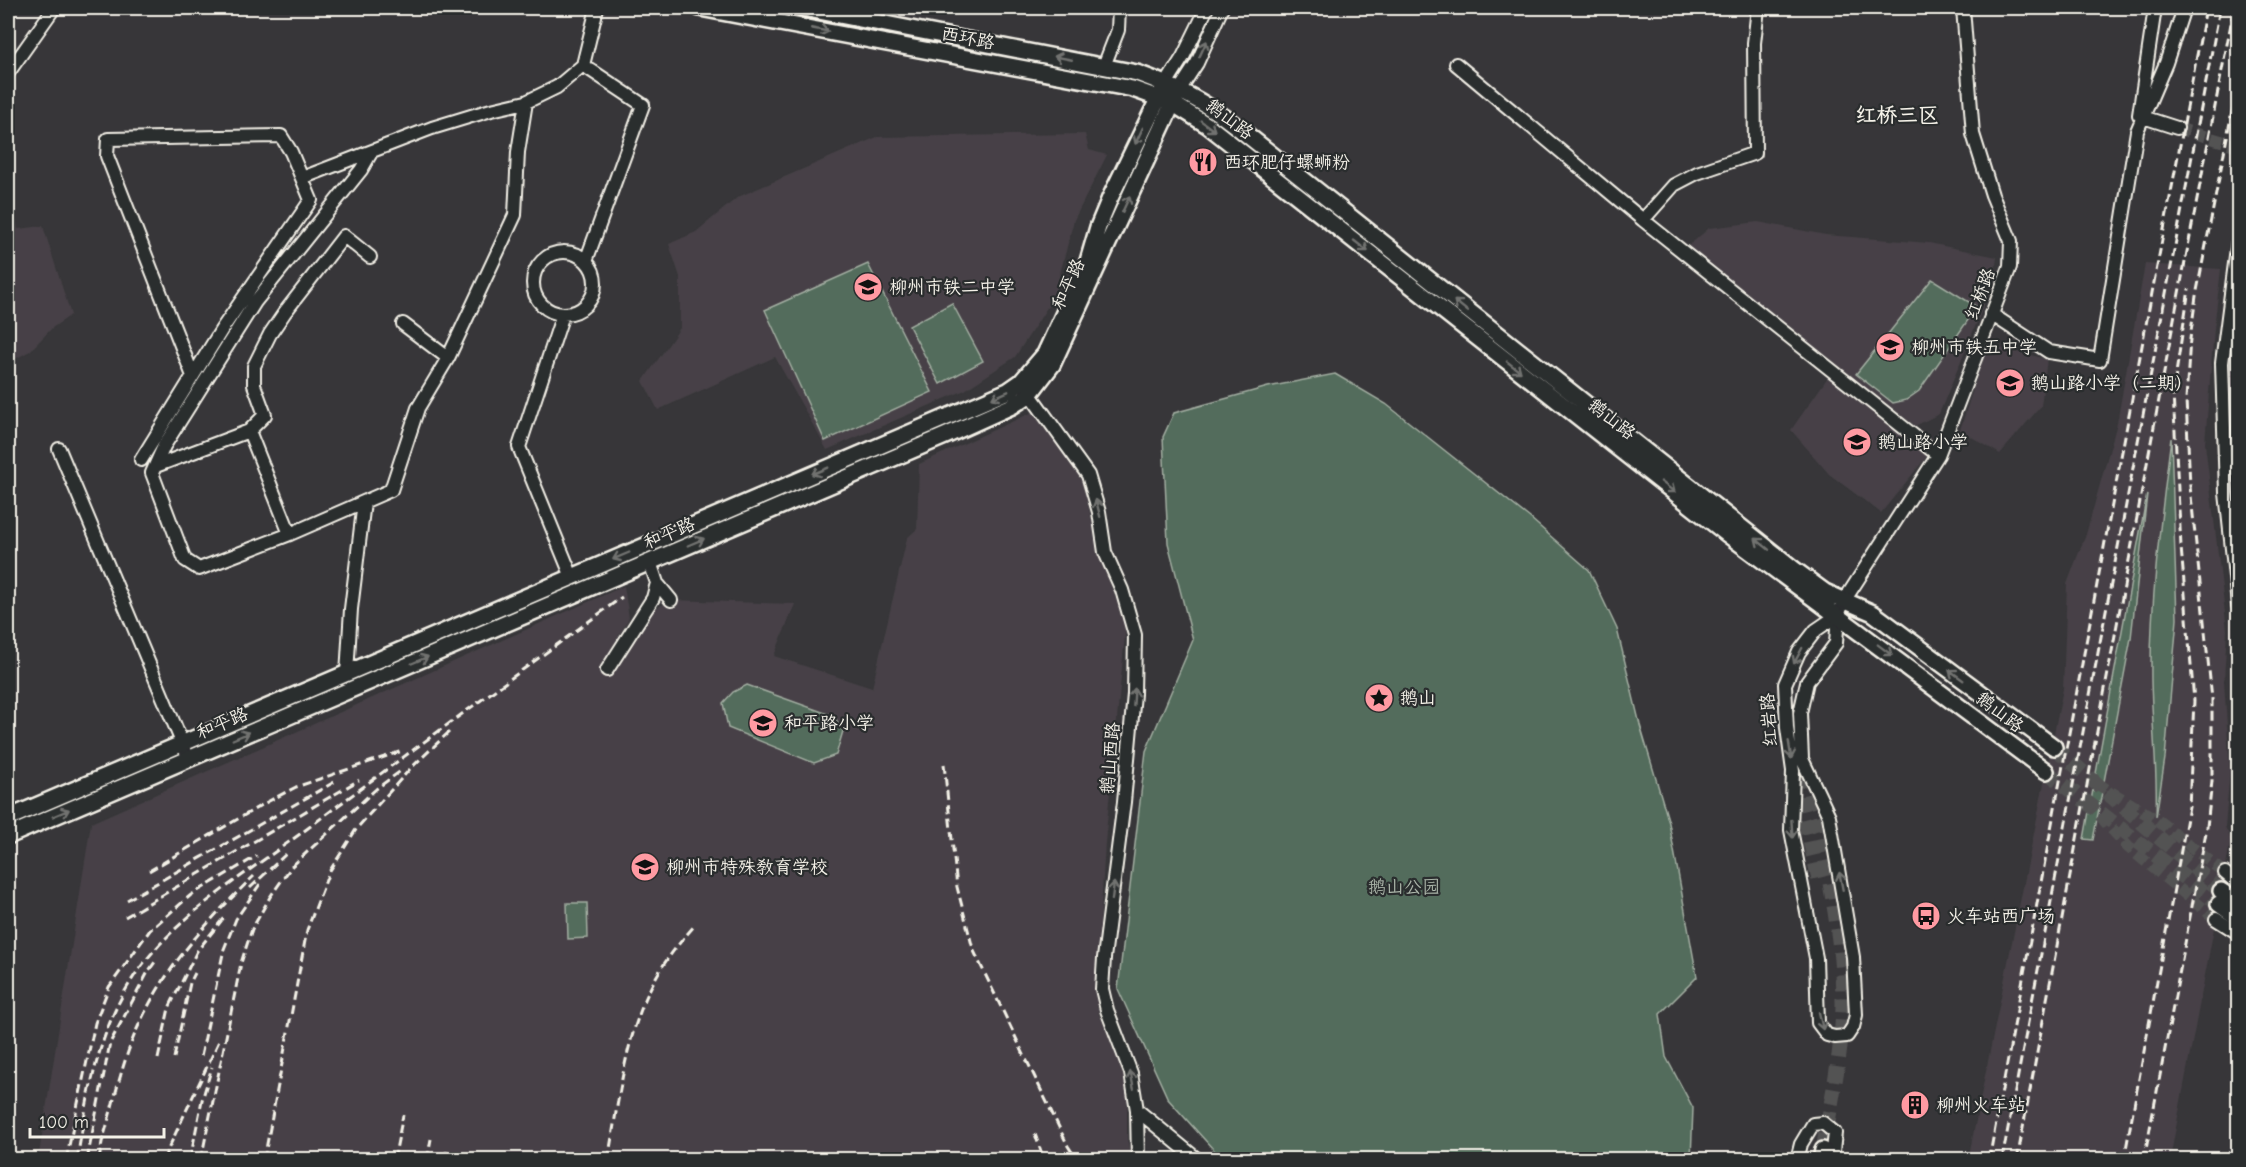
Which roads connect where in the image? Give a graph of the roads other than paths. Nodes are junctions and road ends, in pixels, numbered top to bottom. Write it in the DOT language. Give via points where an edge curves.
graph roads {
  1 [pos="54,8"];
  2 [pos="597,8"];
  3 [pos="700,8"];
  4 [pos="803,8"];
  5 [pos="1119,8"];
  6 [pos="1207,8"];
  7 [pos="1222,8"];
  8 [pos="1758,8"];
  9 [pos="1963,8"];
  10 [pos="2155,8"];
  11 [pos="2184,8"];
  12 [pos="583,64"];
  13 [pos="1456,64"];
  14 [pos="1104,66"];
  15 [pos="8,73"];
  16 [pos="1173,87"];
  17 [pos="1164,100"];
  18 [pos="526,102"];
  19 [pos="2143,117"];
  20 [pos="2177,128"];
  21 [pos="2137,131"];
  22 [pos="372,151"];
  23 [pos="302,178"];
  24 [pos="1642,220"];
  25 [pos="2238,240"];
  26 [pos="370,257"];
  27 [pos="586,261"];
  28 [pos="563,314"];
  29 [pos="1991,314"];
  30 [pos="403,324"];
  31 [pos="448,358"];
  32 [pos="193,376"];
  33 [pos="1025,388"];
  34 [pos="249,431"];
  35 [pos="59,449"];
  36 [pos="1938,455"];
  37 [pos="141,460"];
  38 [pos="156,466"];
  39 [pos="364,502"];
  40 [pos="290,534"];
  41 [pos="650,562"];
  42 [pos="572,577"];
  43 [pos="657,583"];
  44 [pos="671,600"];
  45 [pos="2238,605"];
  46 [pos="1841,608"];
  47 [pos="607,670"];
  48 [pos="347,674"];
  49 [pos="2054,747"];
  50 [pos="186,751"];
  51 [pos="2046,771"];
  52 [pos="8,818"];
  53 [pos="8,836"];
  54 [pos="2224,873"];
  55 [pos="2238,884"];
  56 [pos="2238,902"];
  57 [pos="2219,905"];
  58 [pos="2238,918"];
  59 [pos="2238,933"];
  60 [pos="1137,1110"];
  61 [pos="1820,1156"];
  62 [pos="1138,1160"];
  63 [pos="1198,1160"];
  64 [pos="1797,1160"];
  1 -- 15 [label="street"];
  2 -- 12 [label="street"];
  3 -- 17 [label="main road, 西环路, one-way" via="1133,89"];
  14 -- 4 [label="main road, 西环路, one-way"];
  5 -- 14 [label="street" via="1118,30"];
  6 -- 16 [label="street"];
  16 -- 7 [label="street, one-way" via="1197,63"];
  8 -- 24 [label="street" via="1754,43 1755,153 1674,185"];
  9 -- 29 [label="street, 红桥路" via="1973,134 2011,241 2010,267"];
  10 -- 21 [label="street"];
  11 -- 19 [label="street"];
  12 -- 18 [label="street" via="557,87"];
  12 -- 27 [label="street" via="643,105"];
  13 -- 24 [label="street"];
  14 -- 16 [label="main road, 西环路"];
  16 -- 17 [label="main road, 和平路"];
  46 -- 16 [label="main road, 鹅山路, one-way" via="1216,110"];
  17 -- 33 [label="main road, 和平路" via="1102,217 1089,261"];
  17 -- 46 [label="main road, 鹅山路, one-way" via="1206,125 1727,534"];
  18 -- 22 [label="street" via="441,125"];
  18 -- 31 [label="street" via="518,152 515,215"];
  19 -- 20 [label="street"];
  19 -- 21 [label="street"];
  21 -- 29 [label="street" via="2100,360 2049,352"];
  22 -- 23 [label="street"];
  22 -- 38 [label="street" via="255,302 164,446"];
  23 -- 32 [label="street" via="311,200"];
  23 -- 32 [label="street" via="281,136 108,140 107,156"];
  24 -- 36 [label="street"];
  25 -- 45 [label="street" via="2222,363 2226,493"];
  26 -- 34 [label="street" via="344,236 285,312 254,366 254,385 265,415"];
  27 -- 28 [label="street" via="592,269 595,290 583,308"];
  27 -- 28 [label="street" via="567,252 557,253 548,256 536,271 534,290 538,299 552,312"];
  28 -- 42 [label="street" via="519,447"];
  29 -- 36 [label="street, 红桥路"];
  30 -- 31 [label="street"];
  31 -- 39 [label="street" via="418,408 391,490"];
  32 -- 37 [label="street"];
  41 -- 33 [label="main road, 和平路, one-way" via="1012,406"];
  33 -- 42 [label="main road, 和平路, one-way" via="998,396"];
  60 -- 33 [label="street, 鹅山西路, one-way" via="1131,1073 1102,989 1124,802 1135,635 1122,590 1105,552 1100,512 1088,475"];
  34 -- 38 [label="street"];
  34 -- 40 [label="street"];
  35 -- 50 [label="street"];
  36 -- 46 [label="street, 红桥路"];
  38 -- 40 [label="street" via="152,473 185,560 199,569"];
  39 -- 40 [label="street"];
  39 -- 48 [label="street"];
  41 -- 43 [label="street"];
  50 -- 41 [label="main road, 和平路, one-way"];
  42 -- 48 [label="main road, 和平路"];
  43 -- 44 [label="street"];
  43 -- 47 [label="street" via="653,598"];
  46 -- 46 [label="street, 红岩路, one-way" via="1798,652 1785,684 1793,771 1791,830 1816,958 1818,1023 1827,1035 1835,1037 1848,1036 1853,1027 1853,957 1829,816 1802,759 1800,712 1807,682 1836,643"];
  49 -- 46 [label="main road, 鹅山路, one-way" via="1873,614"];
  46 -- 51 [label="main road, 鹅山路, one-way"];
  48 -- 50 [label="main road, 和平路"];
  50 -- 52 [label="main road, 和平路"];
  53 -- 50 [label="main road, 和平路, one-way"];
  54 -- 55 [label="street"];
  56 -- 57 [label="main road"];
  57 -- 58 [label="main road"];
  57 -- 59 [label="street"];
  60 -- 62 [label="street, 鹅山西路"];
  60 -- 63 [label="street"];
  61 -- 64 [label="street" via="1835,1133 1823,1123 1813,1124"];
}
